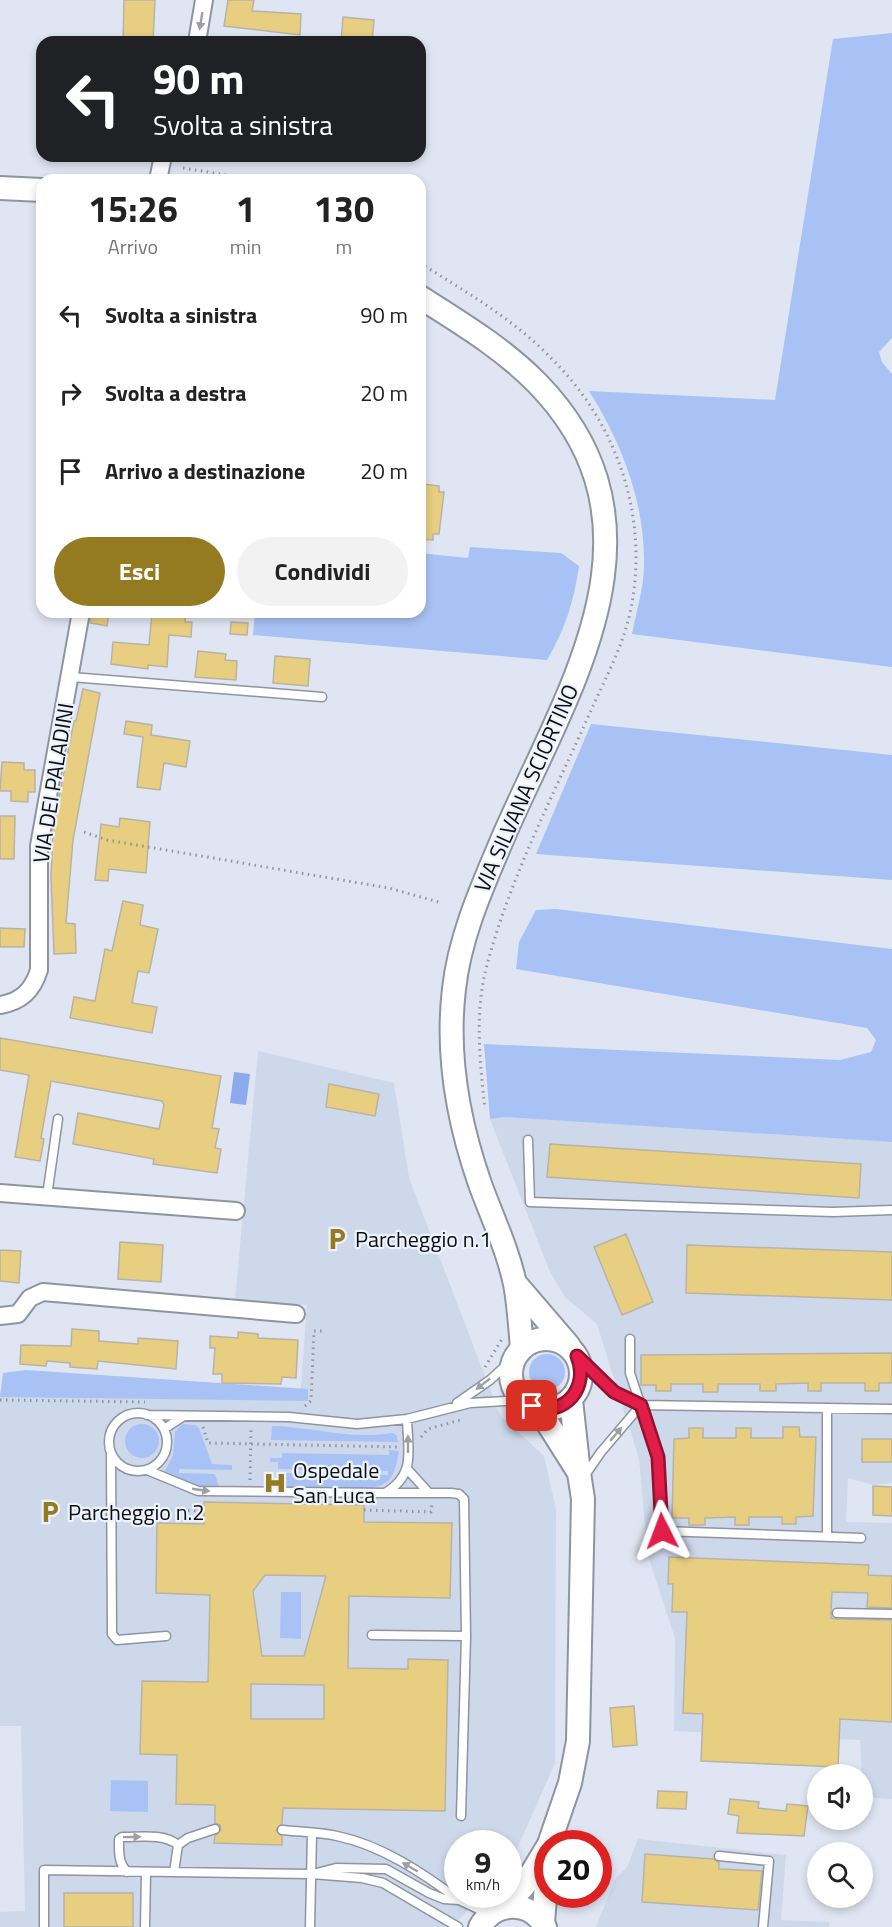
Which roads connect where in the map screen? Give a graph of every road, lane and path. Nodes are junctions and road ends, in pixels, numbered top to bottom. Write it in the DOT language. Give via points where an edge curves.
graph roads {
  1 [pos="204,0"];
  2 [pos="197,36"];
  3 [pos="183,168"];
  4 [pos="220,174"];
  5 [pos="0,188"];
  6 [pos="36,190"];
  7 [pos="426,267"];
  8 [pos="426,301"];
  9 [pos="80,618"];
  10 [pos="71,677"];
  11 [pos="322,697"];
  12 [pos="84,832"];
  13 [pos="442,903"];
  14 [pos="0,1005"];
  15 [pos="485,1109"];
  16 [pos="58,1119"];
  17 [pos="528,1140"];
  18 [pos="0,1193"];
  19 [pos="47,1196"];
  20 [pos="892,1210"];
  21 [pos="236,1211"];
  22 [pos="515,1283"];
  23 [pos="296,1314"];
  24 [pos="0,1316"];
  25 [pos="324,1331"];
  26 [pos="630,1339"];
  27 [pos="574,1352"];
  28 [pos="518,1353"];
  29 [pos="0,1400"];
  30 [pos="571,1400"];
  31 [pos="148,1402"];
  32 [pos="296,1405"];
  33 [pos="641,1405"];
  34 [pos="448,1407"];
  35 [pos="827,1408"];
  36 [pos="892,1409"];
  37 [pos="501,1410"];
  38 [pos="530,1410"];
  39 [pos="147,1414"];
  40 [pos="184,1416"];
  41 [pos="471,1416"];
  42 [pos="407,1419"];
  43 [pos="202,1425"];
  44 [pos="250,1425"];
  45 [pos="164,1429"];
  46 [pos="421,1440"];
  47 [pos="250,1444"];
  48 [pos="400,1447"];
  49 [pos="111,1453"];
  50 [pos="125,1468"];
  51 [pos="147,1470"];
  52 [pos="408,1470"];
  53 [pos="580,1477"];
  54 [pos="113,1490"];
  55 [pos="250,1492"];
  56 [pos="428,1492"];
  57 [pos="385,1493"];
  58 [pos="432,1502"];
  59 [pos="90,1509"];
  60 [pos="113,1509"];
  61 [pos="364,1510"];
  62 [pos="204,1511"];
  63 [pos="827,1536"];
  64 [pos="861,1538"];
  65 [pos="837,1613"];
  66 [pos="892,1614"];
  67 [pos="372,1635"];
  68 [pos="166,1636"];
  69 [pos="466,1636"];
  70 [pos="461,1816"];
  71 [pos="215,1829"];
  72 [pos="282,1830"];
  73 [pos="554,1830"];
  74 [pos="312,1833"];
  75 [pos="178,1845"];
  76 [pos="719,1856"];
  77 [pos="534,1869"];
  78 [pos="127,1872"];
  79 [pos="146,1872"];
  80 [pos="174,1872"];
  81 [pos="312,1874"];
  82 [pos="444,1888"];
  83 [pos="444,1899"];
  84 [pos="476,1908"];
  85 [pos="545,1908"];
  86 [pos="492,1916"];
  87 [pos="544,1925"];
  88 [pos="44,1927"];
  89 [pos="145,1927"];
  90 [pos="310,1927"];
  91 [pos="458,1927"];
  92 [pos="763,1927"];
  1 -- 2 [label="street, one-way"];
  3 -- 4 [label="path"];
  5 -- 6 [label="street"];
  7 -- 15 [label="path" via="513,325 568,375 593,406 610,436 628,489 633,519 634,587 623,638 523,865 484,976 480,1036"];
  8 -- 22 [label="street, VIA SILVANA SCIORTINO" via="502,352 553,401 570,424 590,465 604,524 605,570 595,623 580,668 474,907 454,984 451,1044 460,1114"];
  9 -- 10 [label="street, VIA DEI PALADINI"];
  10 -- 11 [label="lane"];
  10 -- 14 [label="street, VIA DEI PALADINI" via="39,846 39,970 26,994"];
  12 -- 13 [label="path" via="107,840 389,888"];
  16 -- 19 [label="lane"];
  17 -- 20 [label="lane" via="530,1202 833,1212"];
  18 -- 19 [label="street"];
  19 -- 21 [label="street"];
  22 -- 27 [label="street"];
  22 -- 28 [label="street, VIA SILVANA SCIORTINO"];
  23 -- 24 [label="street" via="43,1292 30,1298 18,1314"];
  25 -- 32 [label="path" via="314,1331 311,1401 307,1406"];
  26 -- 33 [label="lane" via="630,1373"];
  27 -- 28 [label="street" via="560,1341 546,1338"];
  27 -- 30 [label="street" via="581,1379"];
  27 -- 33 [label="lane" via="614,1392"];
  28 -- 34 [label="lane, one-way" via="471,1394"];
  28 -- 38 [label="street" via="512,1380"];
  29 -- 31 [label="path"];
  30 -- 38 [label="street" via="551,1409"];
  30 -- 53 [label="street"];
  33 -- 35 [label="lane"];
  53 -- 33 [label="lane, one-way"];
  33 -- 63 [label="lane" via="658,1457 662,1531"];
  34 -- 38 [label="lane" via="497,1399"];
  34 -- 42 [label="lane"];
  35 -- 36 [label="lane"];
  35 -- 63 [label="lane"];
  37 -- 38 [label="path"];
  38 -- 53 [label="street"];
  39 -- 40 [label="lane"];
  39 -- 45 [label="lane"];
  39 -- 49 [label="lane" via="125,1416 114,1425 109,1439"];
  40 -- 42 [label="lane" via="289,1417 341,1425"];
  40 -- 45 [label="lane"];
  41 -- 46 [label="path" via="428,1429"];
  52 -- 42 [label="lane, one-way"];
  43 -- 47 [label="path" via="208,1443"];
  44 -- 47 [label="path"];
  45 -- 51 [label="lane" via="166,1450 159,1462"];
  47 -- 48 [label="path"];
  47 -- 55 [label="path"];
  49 -- 50 [label="lane"];
  49 -- 54 [label="lane"];
  50 -- 51 [label="lane"];
  50 -- 54 [label="lane"];
  51 -- 55 [label="lane, one-way" via="198,1491"];
  52 -- 56 [label="lane"];
  52 -- 57 [label="lane" via="401,1482"];
  53 -- 73 [label="street" via="579,1730 570,1784"];
  54 -- 60 [label="lane"];
  55 -- 57 [label="lane"];
  56 -- 57 [label="lane"];
  56 -- 69 [label="lane" via="459,1494 464,1499"];
  58 -- 61 [label="path" via="431,1512"];
  59 -- 60 [label="path"];
  60 -- 62 [label="path"];
  60 -- 68 [label="lane" via="112,1634 117,1640"];
  63 -- 64 [label="lane"];
  65 -- 66 [label="lane"];
  67 -- 69 [label="lane"];
  69 -- 70 [label="lane"];
  71 -- 75 [label="lane"];
  72 -- 74 [label="lane"];
  74 -- 81 [label="lane"];
  82 -- 74 [label="lane, one-way" via="380,1851 336,1836"];
  78 -- 75 [label="lane, one-way" via="119,1854 122,1837 162,1837"];
  75 -- 80 [label="lane"];
  76 -- 92 [label="lane" via="769,1861"];
  77 -- 86 [label="street" via="524,1886"];
  78 -- 79 [label="lane"];
  78 -- 88 [label="lane" via="44,1870"];
  79 -- 80 [label="lane"];
  79 -- 89 [label="lane"];
  80 -- 81 [label="lane"];
  81 -- 83 [label="lane" via="336,1868 386,1869"];
  81 -- 90 [label="lane"];
  81 -- 91 [label="lane" via="383,1883"];
  84 -- 86 [label="lane"];
  85 -- 87 [label="street"];
  86 -- 87 [label="street" via="528,1910"];
}
